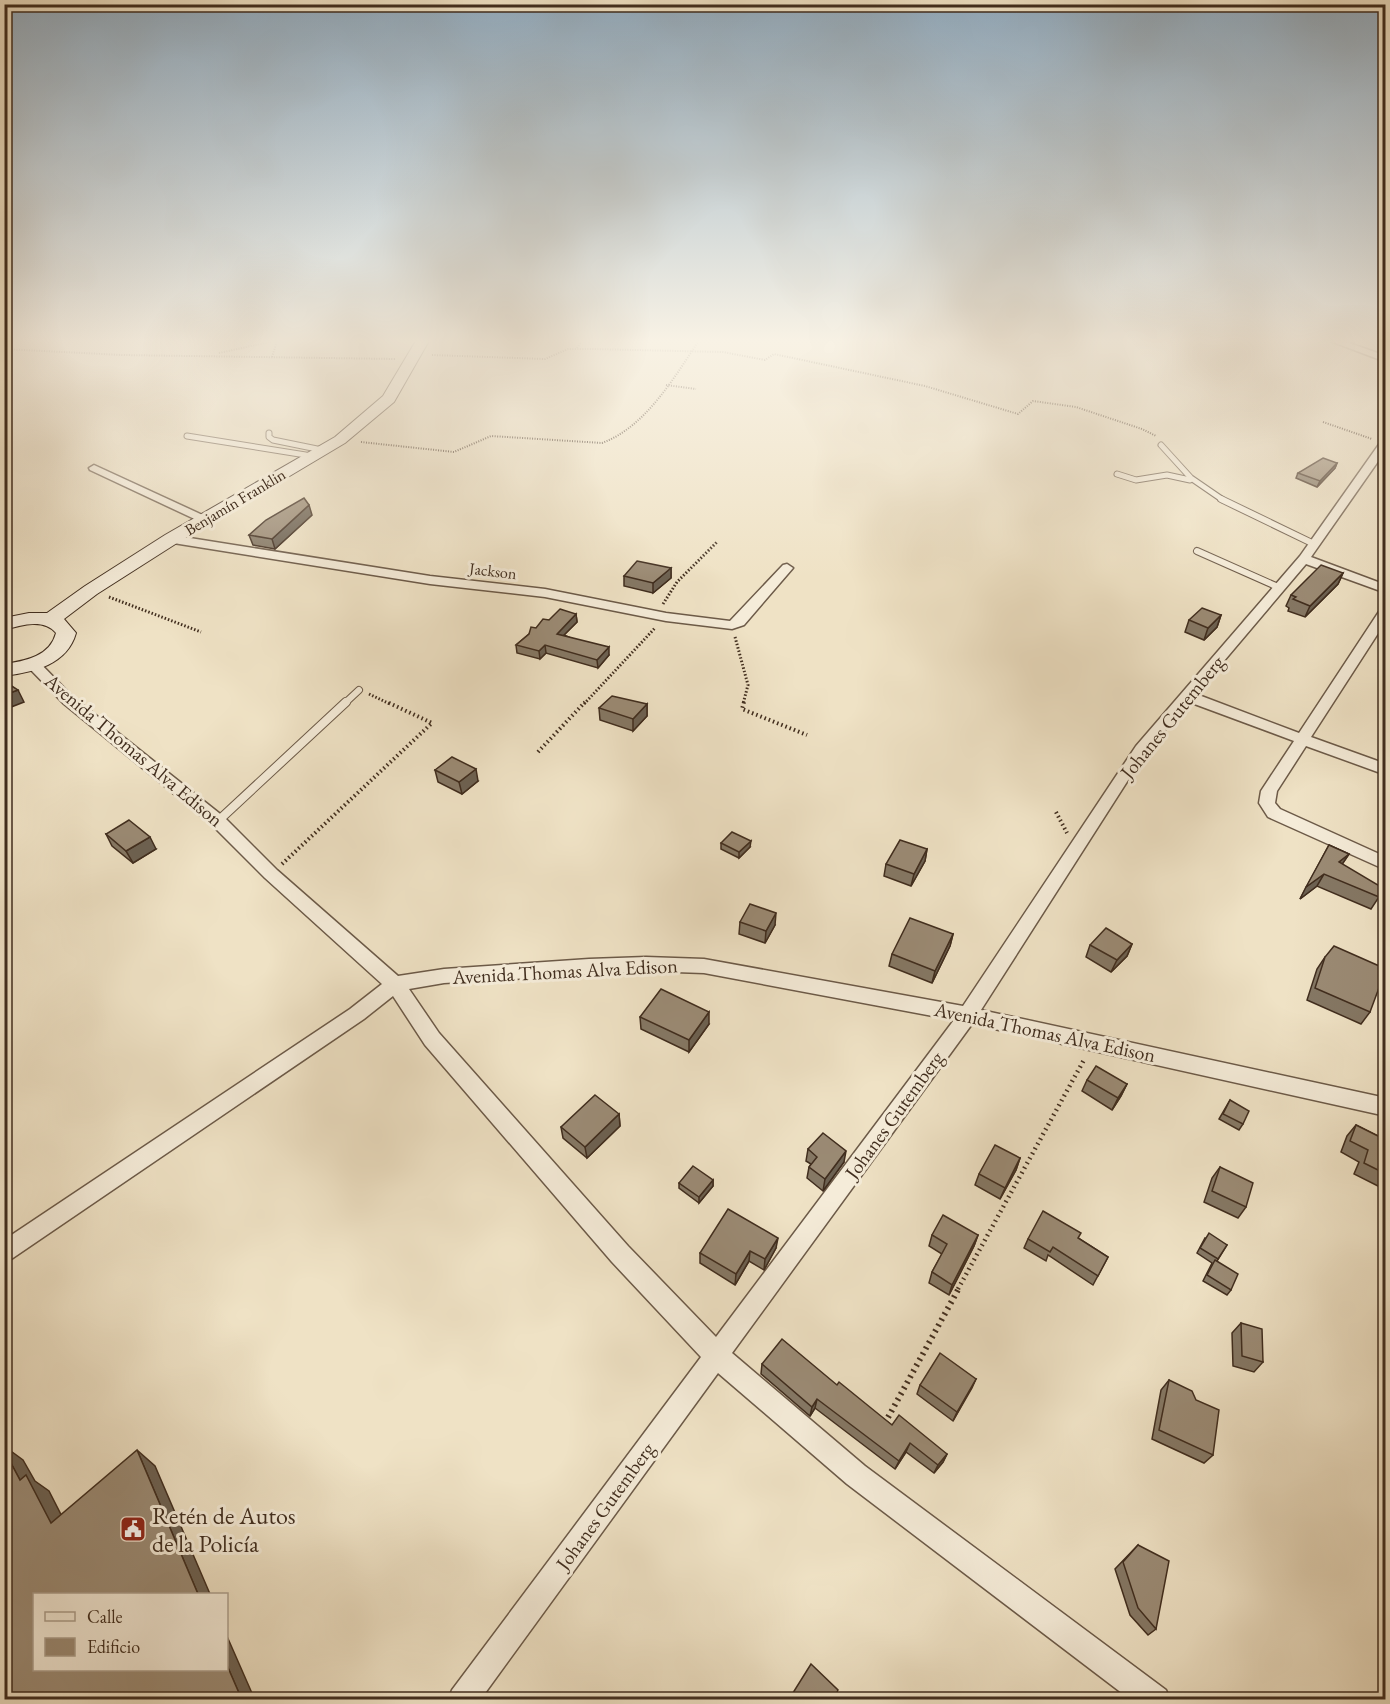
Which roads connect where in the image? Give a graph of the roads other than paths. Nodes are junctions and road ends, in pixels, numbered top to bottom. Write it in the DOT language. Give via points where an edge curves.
graph roads {
  1 [pos="365,419"];
  2 [pos="269,433"];
  3 [pos="186,436"];
  4 [pos="1385,443"];
  5 [pos="1161,445"];
  6 [pos="317,453"];
  7 [pos="94,468"];
  8 [pos="1118,474"];
  9 [pos="1199,483"];
  10 [pos="205,520"];
  11 [pos="171,539"];
  12 [pos="1197,551"];
  13 [pos="1309,552"];
  14 [pos="787,568"];
  15 [pos="1278,587"];
  16 [pos="1386,589"];
  17 [pos="1386,610"];
  18 [pos="50,620"];
  19 [pos="4,624"];
  20 [pos="33,664"];
  21 [pos="4,670"];
  22 [pos="359,690"];
  23 [pos="1187,696"];
  24 [pos="1303,740"];
  25 [pos="1386,770"];
  26 [pos="219,821"];
  27 [pos="1386,864"];
  28 [pos="395,984"];
  29 [pos="968,1015"];
  30 [pos="1386,1107"];
  31 [pos="4,1253"];
  32 [pos="717,1356"];
  33 [pos="462,1700"];
  34 [pos="1156,1700"];
  1 -- 6 [label="street, Benjamín Franklin"];
  2 -- 6 [label="lane" via="273,440"];
  3 -- 6 [label="lane"];
  4 -- 13 [label="street, Johanes Gutemberg"];
  5 -- 9 [label="lane" via="1169,458"];
  6 -- 10 [label="street, Benjamín Franklin"];
  7 -- 10 [label="street"];
  8 -- 9 [label="lane" via="1136,480 1167,475"];
  9 -- 13 [label="lane"];
  10 -- 11 [label="street, Benjamín Franklin"];
  11 -- 14 [label="street, Jackson" via="430,580 545,593 732,625"];
  11 -- 18 [label="street, Benjamín Franklin"];
  12 -- 15 [label="lane"];
  13 -- 15 [label="street, Johanes Gutemberg"];
  13 -- 16 [label="street"];
  15 -- 23 [label="street, Johanes Gutemberg"];
  17 -- 24 [label="street"];
  18 -- 19 [label="street"];
  18 -- 20 [label="street, Avenida Thomas Alva Edison" via="64,627 65,639 54,652"];
  20 -- 21 [label="street, Avenida Thomas Alva Edison"];
  20 -- 26 [label="street, Avenida Thomas Alva Edison" via="76,707"];
  22 -- 26 [label="lane"];
  23 -- 24 [label="street"];
  23 -- 29 [label="street, Johanes Gutemberg" via="1141,749"];
  24 -- 25 [label="street"];
  24 -- 27 [label="street" via="1269,791 1267,803 1274,813"];
  26 -- 28 [label="street, Avenida Thomas Alva Edison" via="271,874"];
  28 -- 29 [label="street, Avenida Thomas Alva Edison" via="444,976 590,966 704,966"];
  28 -- 31 [label="street"];
  28 -- 32 [label="street" via="432,1039 620,1254"];
  29 -- 30 [label="street, Avenida Thomas Alva Edison"];
  29 -- 32 [label="street, Johanes Gutemberg"];
  32 -- 33 [label="street, Johanes Gutemberg"];
  32 -- 34 [label="street" via="856,1475"];
}
